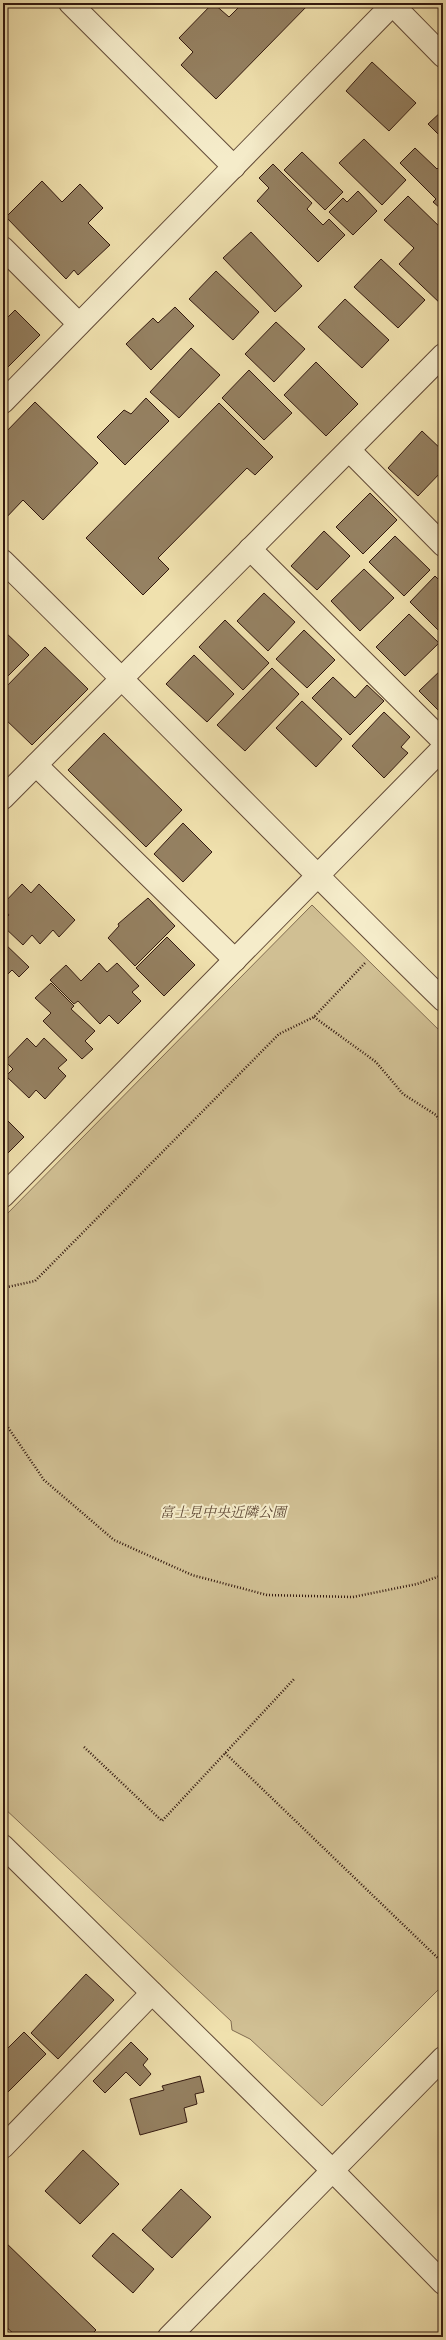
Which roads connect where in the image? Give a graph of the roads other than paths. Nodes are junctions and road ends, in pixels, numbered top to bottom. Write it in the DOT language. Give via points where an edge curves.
graph roads {
  1 [pos="70,3"];
  2 [pos="391,4"];
  3 [pos="443,56"];
  4 [pos="234,167"];
  5 [pos="3,248"];
  6 [pos="79,324"];
  7 [pos="443,354"];
  8 [pos="3,402"];
  9 [pos="349,450"];
  10 [pos="443,546"];
  11 [pos="250,549"];
  12 [pos="3,561"];
  13 [pos="122,678"];
  14 [pos="443,741"];
  15 [pos="443,748"];
  16 [pos="36,765"];
  17 [pos="3,798"];
  18 [pos="317,876"];
  19 [pos="235,960"];
  20 [pos="443,1000"];
  21 [pos="3,1196"];
  22 [pos="3,1846"];
  23 [pos="152,1993"];
  24 [pos="443,2058"];
  25 [pos="3,2147"];
  26 [pos="334,2171"];
  27 [pos="443,2283"];
  28 [pos="169,2337"];
  1 -- 4 [label="street"];
  2 -- 3 [label="street"];
  2 -- 4 [label="street"];
  4 -- 6 [label="street"];
  5 -- 6 [label="street"];
  6 -- 8 [label="street"];
  7 -- 9 [label="street"];
  9 -- 10 [label="street"];
  9 -- 11 [label="street"];
  11 -- 13 [label="street"];
  11 -- 14 [label="street"];
  12 -- 13 [label="street"];
  13 -- 16 [label="street"];
  13 -- 18 [label="street"];
  15 -- 18 [label="street"];
  16 -- 17 [label="street"];
  16 -- 19 [label="street"];
  18 -- 19 [label="street"];
  18 -- 20 [label="street"];
  19 -- 21 [label="street"];
  22 -- 23 [label="street"];
  23 -- 25 [label="street"];
  23 -- 26 [label="street"];
  24 -- 26 [label="street"];
  26 -- 27 [label="street"];
  26 -- 28 [label="street"];
}
